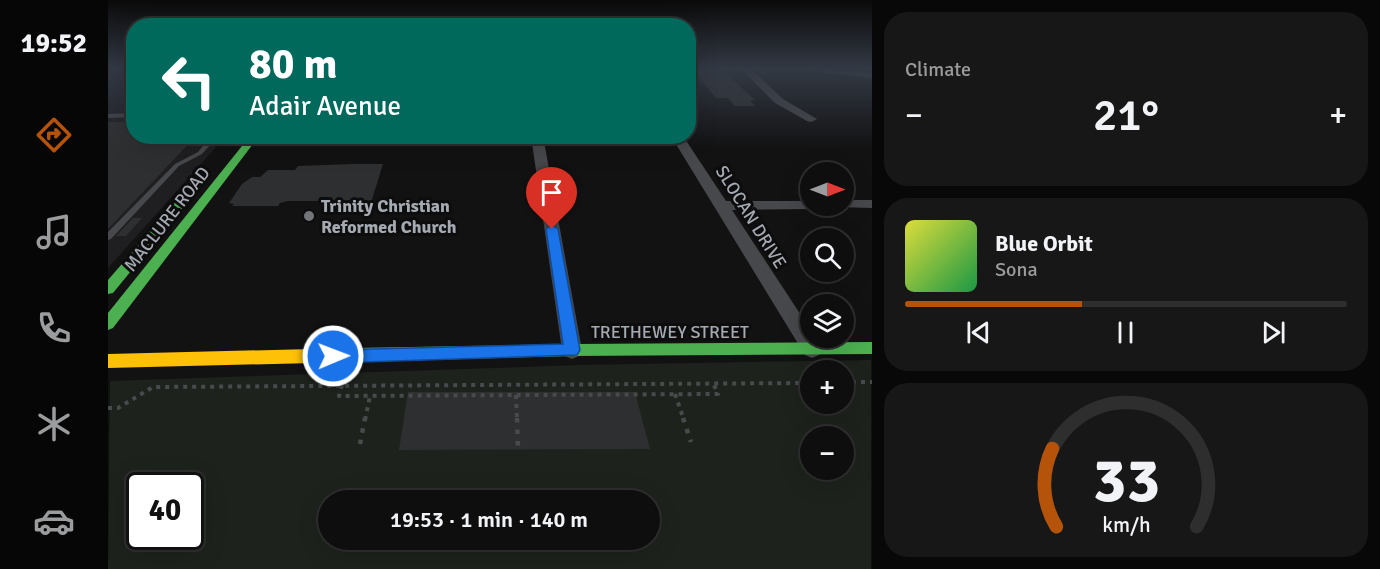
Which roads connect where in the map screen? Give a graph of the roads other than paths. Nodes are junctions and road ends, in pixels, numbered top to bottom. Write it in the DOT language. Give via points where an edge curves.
graph roads {
  1 [pos="773,96"];
  2 [pos="126,115"];
  3 [pos="108,116"];
  4 [pos="810,119"];
  5 [pos="208,144"];
  6 [pos="249,144"];
  7 [pos="538,144"];
  8 [pos="682,144"];
  9 [pos="207,172"];
  10 [pos="854,204"];
  11 [pos="872,204"];
  12 [pos="800,205"];
  13 [pos="720,206"];
  14 [pos="108,237"];
  15 [pos="108,289"];
  16 [pos="108,324"];
  17 [pos="872,348"];
  18 [pos="812,349"];
  19 [pos="572,350"];
  20 [pos="108,361"];
  1 -- 4 [label="street"];
  2 -- 3 [label="lane"];
  5 -- 14 [label="lane" via="177,165"];
  6 -- 16 [label="street, MACLURE ROAD"];
  7 -- 19 [label="street"];
  8 -- 13 [label="street, SLOCAN DRIVE"];
  9 -- 15 [label="street, MACLURE ROAD"];
  10 -- 11 [label="street"];
  12 -- 13 [label="street"];
  13 -- 18 [label="street, SLOCAN DRIVE"];
  17 -- 18 [label="street, TRETHEWEY STREET"];
  18 -- 19 [label="street, TRETHEWEY STREET"];
  19 -- 20 [label="street, TRETHEWEY STREET"];
}
